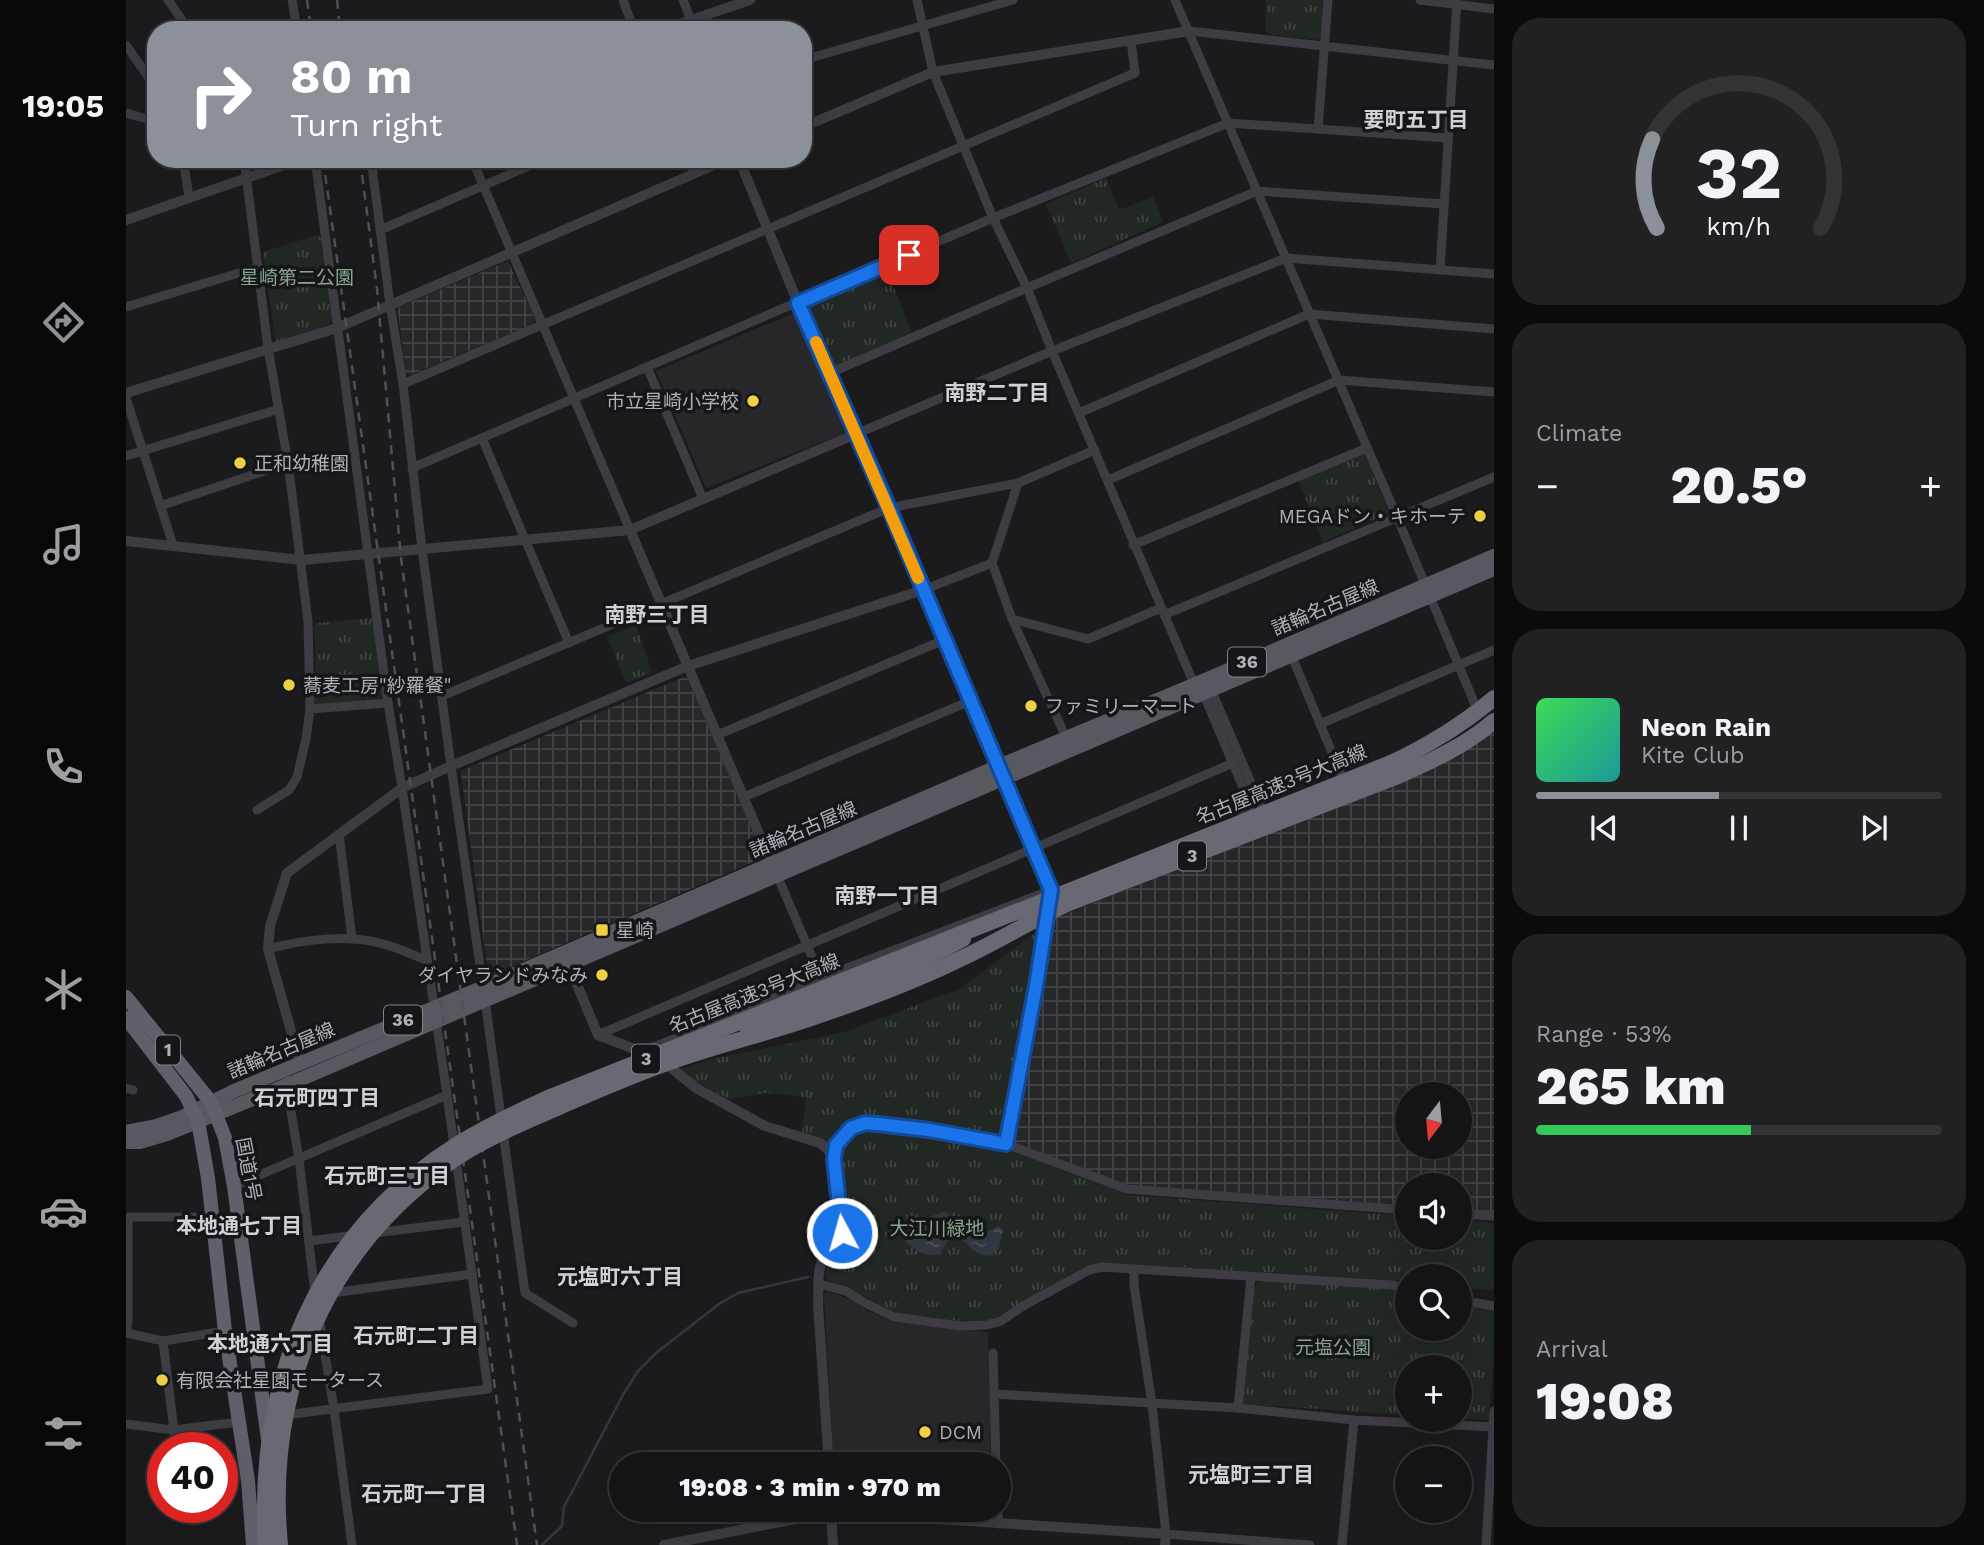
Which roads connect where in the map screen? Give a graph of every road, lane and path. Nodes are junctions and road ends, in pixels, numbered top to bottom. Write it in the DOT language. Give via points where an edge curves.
graph roads {
  1 [pos="168,0"];
  2 [pos="292,0"];
  3 [pos="623,0"];
  4 [pos="684,0"];
  5 [pos="750,0"];
  6 [pos="917,0"];
  7 [pos="1013,0"];
  8 [pos="1175,0"];
  9 [pos="1328,0"];
  10 [pos="1420,0"];
  11 [pos="1457,2"];
  12 [pos="1494,9"];
  13 [pos="183,21"];
  14 [pos="295,21"];
  15 [pos="631,21"];
  16 [pos="692,21"];
  17 [pos="702,21"];
  18 [pos="923,25"];
  19 [pos="1189,31"];
  20 [pos="1131,40"];
  21 [pos="126,45"];
  22 [pos="1324,46"];
  23 [pos="812,57"];
  24 [pos="1453,61"];
  25 [pos="1494,65"];
  26 [pos="933,72"];
  27 [pos="147,75"];
  28 [pos="126,113"];
  29 [pos="147,119"];
  30 [pos="812,123"];
  31 [pos="1228,123"];
  32 [pos="1318,129"];
  33 [pos="1448,138"];
  34 [pos="962,145"];
  35 [pos="184,168"];
  36 [pos="246,168"];
  37 [pos="274,168"];
  38 [pos="316,168"];
  39 [pos="372,168"];
  40 [pos="476,168"];
  41 [pos="525,168"];
  42 [pos="707,168"];
  43 [pos="743,168"];
  44 [pos="247,177"];
  45 [pos="484,186"];
  46 [pos="1257,191"];
  47 [pos="189,197"];
  48 [pos="1444,204"];
  49 [pos="993,218"];
  50 [pos="126,219"];
  51 [pos="768,227"];
  52 [pos="380,230"];
  53 [pos="513,252"];
  54 [pos="1286,258"];
  55 [pos="259,267"];
  56 [pos="1440,270"];
  57 [pos="1494,274"];
  58 [pos="1027,288"];
  59 [pos="798,303"];
  60 [pos="390,304"];
  61 [pos="126,307"];
  62 [pos="1309,314"];
  63 [pos="543,323"];
  64 [pos="337,328"];
  65 [pos="1494,329"];
  66 [pos="268,348"];
  67 [pos="1052,351"];
  68 [pos="647,367"];
  69 [pos="830,373"];
  70 [pos="1339,380"];
  71 [pos="403,384"];
  72 [pos="1494,392"];
  73 [pos="126,395"];
  74 [pos="574,398"];
  75 [pos="279,409"];
  76 [pos="1079,413"];
  77 [pos="856,434"];
  78 [pos="482,438"];
  79 [pos="1367,448"];
  80 [pos="1095,450"];
  81 [pos="143,451"];
  82 [pos="126,456"];
  83 [pos="288,463"];
  84 [pos="412,468"];
  85 [pos="1494,477"];
  86 [pos="1108,480"];
  87 [pos="1018,483"];
  88 [pos="703,499"];
  89 [pos="160,506"];
  90 [pos="889,508"];
  91 [pos="1397,517"];
  92 [pos="630,530"];
  93 [pos="525,540"];
  94 [pos="126,541"];
  95 [pos="173,545"];
  96 [pos="1133,545"];
  97 [pos="422,549"];
  98 [pos="368,554"];
  99 [pos="1494,556"];
  100 [pos="302,560"];
  101 [pos="992,563"];
  102 [pos="1494,569"];
  103 [pos="923,590"];
  104 [pos="1427,591"];
  105 [pos="661,603"];
  106 [pos="1162,612"];
  107 [pos="1012,619"];
  108 [pos="944,640"];
  109 [pos="569,642"];
  110 [pos="1289,650"];
  111 [pos="1494,650"];
  112 [pos="1458,665"];
  113 [pos="688,666"];
  114 [pos="1205,687"];
  115 [pos="442,696"];
  116 [pos="1494,699"];
  117 [pos="971,701"];
  118 [pos="388,703"];
  119 [pos="1476,707"];
  120 [pos="310,709"];
  121 [pos="1494,721"];
  122 [pos="1320,724"];
  123 [pos="717,735"];
  124 [pos="1068,744"];
  125 [pos="1233,763"];
  126 [pos="451,766"];
  127 [pos="1001,772"];
  128 [pos="1343,779"];
  129 [pos="402,788"];
  130 [pos="1316,790"];
  131 [pos="744,797"];
  132 [pos="257,810"];
  133 [pos="1263,811"];
  134 [pos="339,834"];
  135 [pos="1034,848"];
  136 [pos="775,869"];
  137 [pos="1051,890"];
  138 [pos="1048,912"];
  139 [pos="352,939"];
  140 [pos="807,945"];
  141 [pos="268,949"];
  142 [pos="567,958"];
  143 [pos="426,960"];
  144 [pos="821,978"];
  145 [pos="484,994"];
  146 [pos="126,997"];
  147 [pos="435,1014"];
  148 [pos="126,1018"];
  149 [pos="598,1035"];
  150 [pos="642,1052"];
  151 [pos="670,1062"];
  152 [pos="300,1063"];
  153 [pos="284,1070"];
  154 [pos="287,1085"];
  155 [pos="447,1095"];
  156 [pos="213,1108"];
  157 [pos="196,1116"];
  158 [pos="126,1132"];
  159 [pos="126,1142"];
  160 [pos="1006,1144"];
  161 [pos="299,1159"];
  162 [pos="834,1159"];
  163 [pos="234,1186"];
  164 [pos="1395,1209"];
  165 [pos="1472,1215"];
  166 [pos="1494,1216"];
  167 [pos="212,1217"];
  168 [pos="464,1222"];
  169 [pos="309,1241"];
  170 [pos="1134,1269"];
  171 [pos="472,1274"];
  172 [pos="1251,1277"];
  173 [pos="819,1284"];
  174 [pos="1395,1286"];
  175 [pos="316,1295"];
  176 [pos="1472,1302"];
  177 [pos="1494,1306"];
  178 [pos="573,1323"];
  179 [pos="225,1331"];
  180 [pos="126,1333"];
  181 [pos="163,1341"];
  182 [pos="993,1353"];
  183 [pos="994,1394"];
  184 [pos="1152,1404"];
  185 [pos="1238,1408"];
  186 [pos="334,1409"];
  187 [pos="1494,1411"];
  188 [pos="264,1417"];
  189 [pos="1354,1420"];
  190 [pos="239,1422"];
  191 [pos="126,1424"];
  192 [pos="1493,1427"];
  193 [pos="173,1430"];
  194 [pos="828,1452"];
  195 [pos="996,1452"];
  196 [pos="777,1522"];
  197 [pos="832,1522"];
  198 [pos="972,1522"];
  199 [pos="998,1524"];
  200 [pos="1166,1540"];
  201 [pos="1239,1542"];
  202 [pos="253,1545"];
  203 [pos="266,1545"];
  204 [pos="282,1545"];
  205 [pos="352,1545"];
  206 [pos="664,1545"];
  207 [pos="833,1545"];
  208 [pos="1310,1545"];
  209 [pos="1342,1545"];
  210 [pos="1486,1545"];
  1 -- 13 [label="street"];
  2 -- 14 [label="street"];
  3 -- 15 [label="street"];
  4 -- 16 [label="street"];
  5 -- 17 [label="street"];
  6 -- 18 [label="street"];
  7 -- 18 [label="street"];
  8 -- 19 [label="street"];
  9 -- 22 [label="street"];
  10 -- 11 [label="street"];
  11 -- 12 [label="street"];
  11 -- 24 [label="street"];
  18 -- 23 [label="street"];
  18 -- 26 [label="street"];
  19 -- 20 [label="street"];
  19 -- 22 [label="street"];
  19 -- 31 [label="street"];
  20 -- 26 [label="street"];
  20 -- 34 [label="street" via="1135,73"];
  21 -- 27 [label="street"];
  22 -- 24 [label="street"];
  22 -- 32 [label="street"];
  24 -- 25 [label="street"];
  24 -- 33 [label="street"];
  26 -- 30 [label="street"];
  26 -- 34 [label="street"];
  28 -- 29 [label="street"];
  31 -- 32 [label="street"];
  31 -- 46 [label="street"];
  31 -- 49 [label="street"];
  32 -- 33 [label="street"];
  33 -- 48 [label="street"];
  34 -- 49 [label="street"];
  34 -- 51 [label="street"];
  35 -- 47 [label="street"];
  36 -- 44 [label="street"];
  37 -- 44 [label="street"];
  38 -- 64 [label="street"];
  39 -- 52 [label="street"];
  40 -- 45 [label="street"];
  41 -- 45 [label="street"];
  42 -- 53 [label="street"];
  43 -- 51 [label="street"];
  44 -- 47 [label="street"];
  44 -- 55 [label="street"];
  45 -- 52 [label="street"];
  45 -- 53 [label="street"];
  46 -- 48 [label="street"];
  46 -- 54 [label="street"];
  46 -- 58 [label="street"];
  47 -- 50 [label="street"];
  48 -- 56 [label="street"];
  49 -- 58 [label="street"];
  49 -- 59 [label="street"];
  51 -- 59 [label="street"];
  51 -- 63 [label="street"];
  52 -- 60 [label="street"];
  53 -- 60 [label="street"];
  53 -- 63 [label="street"];
  54 -- 56 [label="street"];
  54 -- 62 [label="street"];
  54 -- 67 [label="street"];
  55 -- 61 [label="street"];
  55 -- 66 [label="street"];
  56 -- 57 [label="street"];
  58 -- 67 [label="street"];
  58 -- 69 [label="street"];
  59 -- 68 [label="street"];
  59 -- 69 [label="street"];
  60 -- 64 [label="street"];
  60 -- 71 [label="street"];
  62 -- 65 [label="street"];
  62 -- 70 [label="street"];
  62 -- 76 [label="street"];
  63 -- 71 [label="street"];
  63 -- 74 [label="street"];
  64 -- 66 [label="street"];
  64 -- 98 [label="street"];
  66 -- 73 [label="street"];
  66 -- 75 [label="street"];
  67 -- 76 [label="street"];
  67 -- 77 [label="street"];
  68 -- 74 [label="street"];
  68 -- 88 [label="street"];
  69 -- 77 [label="street"];
  70 -- 72 [label="street"];
  70 -- 79 [label="street"];
  70 -- 86 [label="street"];
  71 -- 84 [label="street"];
  73 -- 81 [label="street"];
  74 -- 78 [label="street"];
  74 -- 92 [label="street"];
  75 -- 81 [label="street"];
  75 -- 83 [label="street"];
  76 -- 80 [label="street"];
  77 -- 88 [label="street"];
  77 -- 90 [label="street"];
  78 -- 84 [label="street"];
  78 -- 93 [label="street"];
  79 -- 91 [label="street"];
  79 -- 96 [label="street"];
  80 -- 86 [label="street"];
  80 -- 87 [label="street"];
  81 -- 82 [label="street"];
  81 -- 89 [label="street"];
  83 -- 89 [label="street"];
  83 -- 100 [label="street"];
  84 -- 97 [label="street"];
  85 -- 91 [label="street"];
  86 -- 96 [label="street"];
  87 -- 90 [label="street"];
  87 -- 101 [label="street"];
  88 -- 92 [label="street"];
  89 -- 95 [label="street"];
  90 -- 103 [label="street"];
  90 -- 105 [label="street"];
  91 -- 104 [label="street"];
  91 -- 106 [label="street"];
  92 -- 93 [label="street"];
  92 -- 105 [label="street"];
  93 -- 97 [label="street"];
  93 -- 109 [label="street"];
  94 -- 95 [label="street"];
  95 -- 100 [label="street"];
  96 -- 106 [label="street"];
  97 -- 98 [label="street"];
  97 -- 115 [label="street"];
  98 -- 100 [label="street"];
  98 -- 118 [label="street"];
  99 -- 104 [label="main road, 諸輪名古屋線 / 36"];
  100 -- 120 [label="street"];
  101 -- 103 [label="street"];
  101 -- 107 [label="street"];
  102 -- 104 [label="main road, 諸輪名古屋線 / 36"];
  103 -- 108 [label="street"];
  103 -- 113 [label="street"];
  104 -- 110 [label="main road, 諸輪名古屋線 / 36"];
  104 -- 112 [label="street"];
  105 -- 109 [label="street"];
  105 -- 113 [label="street"];
  106 -- 107 [label="street" via="1088,639"];
  106 -- 114 [label="street" via="1191,677"];
  107 -- 124 [label="street"];
  108 -- 117 [label="street"];
  108 -- 123 [label="street"];
  109 -- 115 [label="street"];
  110 -- 114 [label="main road, 諸輪名古屋線 / 36"];
  110 -- 122 [label="street"];
  111 -- 112 [label="street"];
  112 -- 119 [label="street"];
  112 -- 122 [label="street"];
  113 -- 123 [label="street"];
  113 -- 126 [label="street"];
  114 -- 124 [label="main road, 諸輪名古屋線 / 36"];
  114 -- 125 [label="street"];
  114 -- 133 [label="street"];
  115 -- 126 [label="street"];
  116 -- 119 [label="street"];
  116 -- 203 [label="highway, 名古屋高速3号大高線 / 3, bridge" via="1444,735 1391,763 548,1098 435,1159 380,1207 353,1238 319,1288 300,1329 272,1422 264,1499"];
  117 -- 127 [label="street"];
  117 -- 131 [label="street"];
  118 -- 120 [label="street"];
  118 -- 129 [label="street"];
  119 -- 128 [label="street" via="1425,744"];
  120 -- 132 [label="street" via="297,777 289,790"];
  121 -- 151 [label="highway, 名古屋高速3号大高線 / 3, bridge" via="1451,751 1398,776 1069,903 934,971 816,1017"];
  122 -- 128 [label="street"];
  123 -- 131 [label="street"];
  124 -- 127 [label="main road, 諸輪名古屋線 / 36"];
  125 -- 135 [label="street"];
  125 -- 137 [label="street" via="1250,804 1245,815"];
  126 -- 129 [label="street"];
  126 -- 145 [label="street"];
  127 -- 135 [label="street"];
  127 -- 136 [label="main road, 諸輪名古屋線 / 36"];
  128 -- 130 [label="street"];
  129 -- 134 [label="street"];
  129 -- 143 [label="street"];
  130 -- 133 [label="street"];
  130 -- 138 [label="street" via="1276,824"];
  131 -- 136 [label="street"];
  133 -- 151 [label="highway, bridge" via="1259,819 992,925 884,977"];
  134 -- 139 [label="street"];
  134 -- 141 [label="street" via="286,873"];
  135 -- 137 [label="street"];
  135 -- 140 [label="street"];
  136 -- 140 [label="street"];
  136 -- 142 [label="main road, 諸輪名古屋線 / 36"];
  137 -- 138 [label="street"];
  137 -- 144 [label="street"];
  138 -- 160 [label="street"];
  139 -- 141 [label="street"];
  139 -- 143 [label="street" via="388,945"];
  140 -- 144 [label="street"];
  140 -- 149 [label="street"];
  141 -- 152 [label="street"];
  142 -- 145 [label="main road, 諸輪名古屋線 / 36"];
  142 -- 149 [label="street"];
  143 -- 147 [label="street"];
  144 -- 150 [label="street"];
  145 -- 147 [label="main road, 諸輪名古屋線 / 36"];
  145 -- 178 [label="street" via="525,1293"];
  146 -- 156 [label="highway, 国道1号 / 1"];
  147 -- 152 [label="main road, 諸輪名古屋線 / 36"];
  147 -- 154 [label="main road, 諸輪名古屋線 / 36"];
  147 -- 155 [label="street"];
  148 -- 157 [label="highway, 1"];
  149 -- 150 [label="street"];
  150 -- 162 [label="street" via="765,1126 820,1143"];
  151 -- 204 [label="highway, 3, bridge" via="520,1124 459,1157 402,1201 361,1245 325,1303 298,1366 278,1463"];
  152 -- 153 [label="main road, 諸輪名古屋線 / 36"];
  153 -- 154 [label="street"];
  153 -- 156 [label="main road, 諸輪名古屋線 / 36" via="234,1091"];
  154 -- 156 [label="main road, 諸輪名古屋線 / 36"];
  154 -- 161 [label="street"];
  155 -- 161 [label="street"];
  155 -- 168 [label="street"];
  156 -- 157 [label="main road, 諸輪名古屋線 / 36"];
  156 -- 163 [label="highway, 国道1号 / 1" via="225,1138"];
  157 -- 158 [label="main road, 諸輪名古屋線 / 36"];
  157 -- 159 [label="main road, 諸輪名古屋線 / 36" via="140,1142"];
  157 -- 167 [label="highway, 1"];
  160 -- 162 [label="street" via="865,1123 844,1134"];
  160 -- 164 [label="street" via="1127,1189"];
  161 -- 163 [label="street"];
  161 -- 169 [label="street"];
  162 -- 173 [label="street" via="842,1233 824,1256"];
  163 -- 188 [label="highway, 国道1号 / 1"];
  165 -- 166 [label="street"];
  167 -- 179 [label="highway, 1"];
  167 -- 180 [label="street" via="128,1217"];
  168 -- 169 [label="street"];
  168 -- 171 [label="street"];
  169 -- 175 [label="street"];
  170 -- 172 [label="street"];
  170 -- 173 [label="street" via="1089,1270 987,1325 894,1317 846,1291"];
  170 -- 184 [label="street"];
  171 -- 175 [label="street"];
  171 -- 186 [label="street" via="488,1389"];
  172 -- 174 [label="street"];
  172 -- 185 [label="street"];
  173 -- 194 [label="street"];
  175 -- 186 [label="street"];
  176 -- 177 [label="street"];
  179 -- 181 [label="street"];
  179 -- 190 [label="highway, 1"];
  180 -- 181 [label="street"];
  181 -- 193 [label="street"];
  182 -- 183 [label="street"];
  183 -- 184 [label="street"];
  183 -- 195 [label="street"];
  184 -- 185 [label="street"];
  184 -- 200 [label="street"];
  185 -- 189 [label="street"];
  186 -- 188 [label="street"];
  186 -- 205 [label="street"];
  187 -- 192 [label="street"];
  188 -- 204 [label="highway, 国道1号 / 1"];
  189 -- 192 [label="street"];
  189 -- 209 [label="street"];
  190 -- 193 [label="street"];
  190 -- 202 [label="highway, 1"];
  191 -- 193 [label="street"];
  192 -- 210 [label="street"];
  196 -- 206 [label="street"];
  197 -- 207 [label="street"];
  198 -- 199 [label="street"];
  199 -- 200 [label="street"];
  200 -- 201 [label="street"];
  201 -- 208 [label="street"];
}
